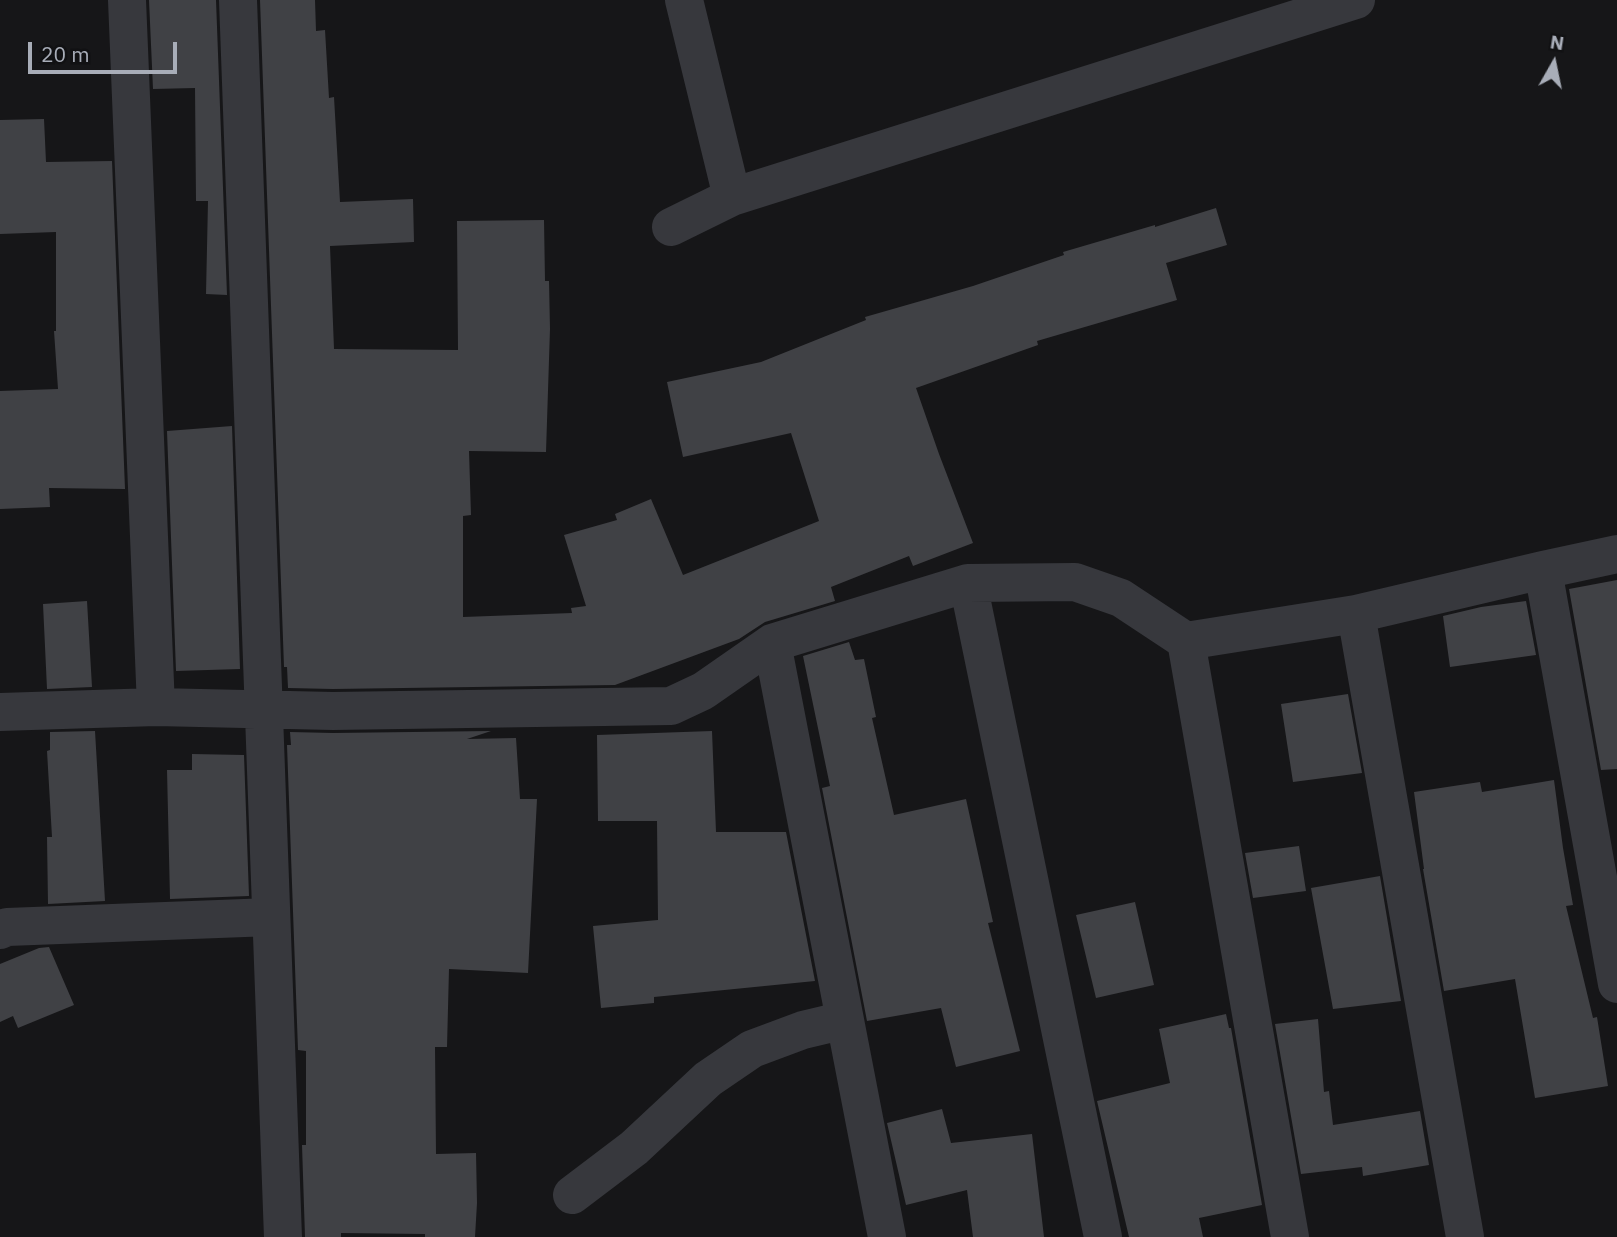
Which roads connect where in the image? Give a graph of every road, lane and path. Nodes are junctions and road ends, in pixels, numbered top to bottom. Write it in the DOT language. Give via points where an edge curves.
graph roads {
  1 [pos="127,0"];
  2 [pos="238,0"];
  3 [pos="684,0"];
  4 [pos="1356,0"];
  5 [pos="733,197"];
  6 [pos="671,227"];
  7 [pos="1617,554"];
  8 [pos="1543,570"];
  9 [pos="968,583"];
  10 [pos="1356,614"];
  11 [pos="1186,641"];
  12 [pos="772,643"];
  13 [pos="156,707"];
  14 [pos="264,710"];
  15 [pos="0,712"];
  16 [pos="271,917"];
  17 [pos="0,930"];
  18 [pos="1617,984"];
  19 [pos="845,1020"];
  20 [pos="572,1195"];
  21 [pos="1093,1236"];
  22 [pos="283,1237"];
  23 [pos="887,1237"];
  24 [pos="1290,1237"];
  25 [pos="1465,1237"];
  1 -- 13 [label="street"];
  2 -- 14 [label="street"];
  3 -- 5 [label="street"];
  4 -- 5 [label="street"];
  5 -- 6 [label="street"];
  7 -- 8 [label="street"];
  8 -- 10 [label="street"];
  8 -- 18 [label="street"];
  9 -- 11 [label="street" via="1075,582 1121,598"];
  9 -- 12 [label="street"];
  9 -- 21 [label="street"];
  10 -- 11 [label="street"];
  10 -- 25 [label="street"];
  11 -- 24 [label="street"];
  12 -- 14 [label="street" via="703,691 671,706"];
  12 -- 19 [label="street"];
  13 -- 14 [label="street"];
  13 -- 15 [label="street"];
  14 -- 16 [label="street"];
  16 -- 17 [label="street"];
  16 -- 22 [label="street"];
  19 -- 20 [label="street" via="752,1049 708,1079 634,1148"];
  19 -- 23 [label="street"];
}
